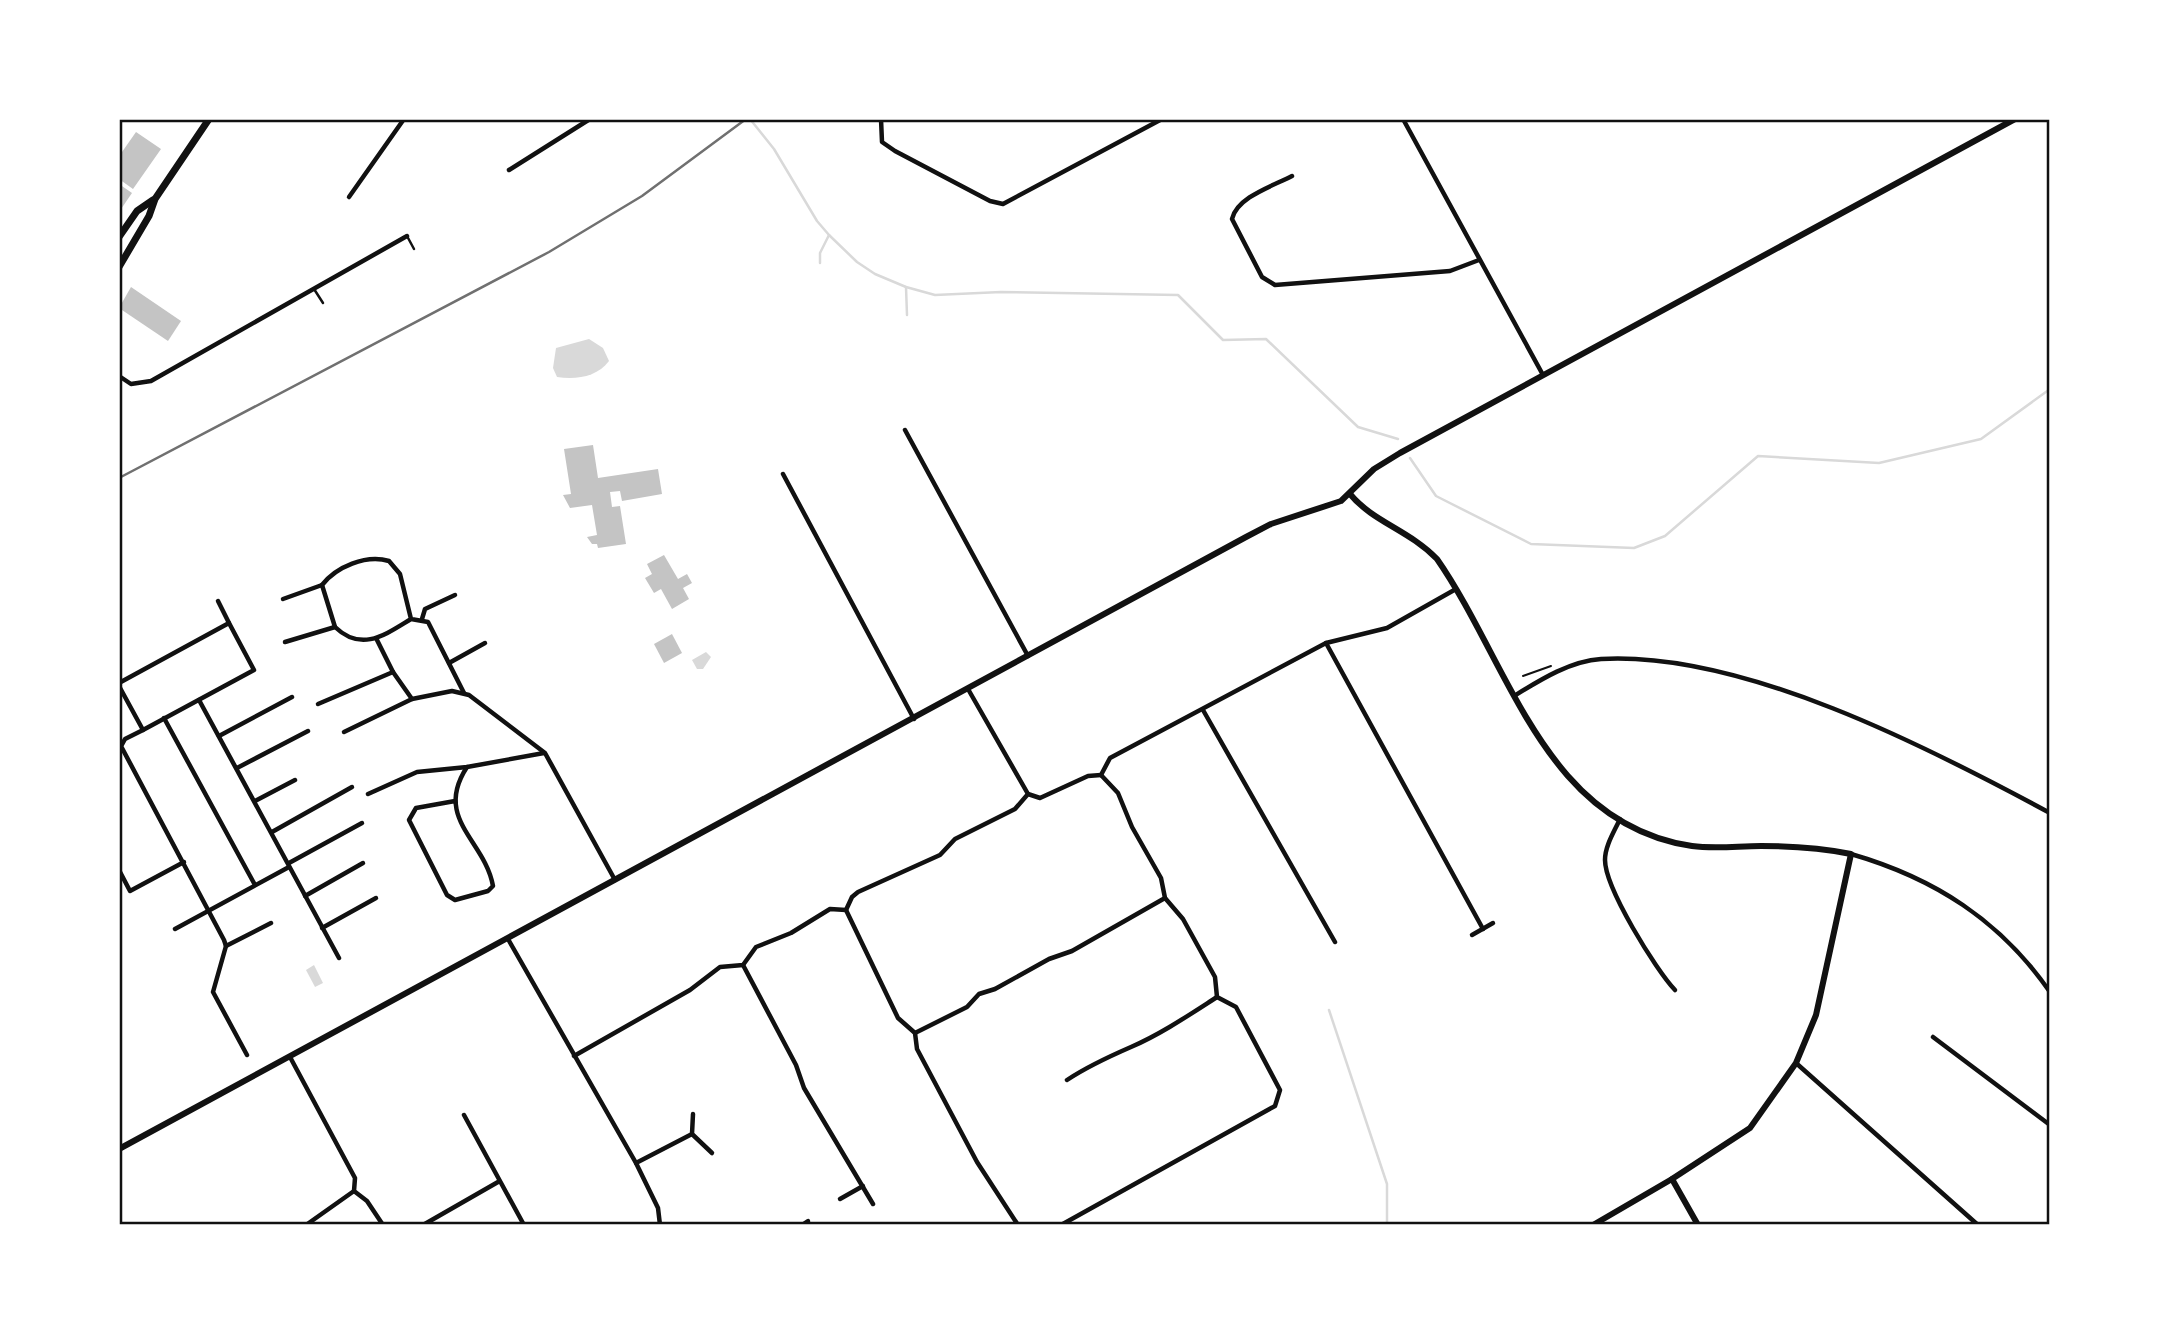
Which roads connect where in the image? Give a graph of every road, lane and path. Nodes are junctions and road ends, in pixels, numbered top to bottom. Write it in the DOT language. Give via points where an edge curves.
graph roads {
  1 [pos="209,119"];
  2 [pos="404,119"];
  3 [pos="590,119"];
  4 [pos="881,119"];
  5 [pos="1162,119"];
  6 [pos="1403,119"];
  7 [pos="2015,119"];
  8 [pos="509,170"];
  9 [pos="1292,176"];
  10 [pos="349,197"];
  11 [pos="155,199"];
  12 [pos="407,236"];
  13 [pos="119,237"];
  14 [pos="414,249"];
  15 [pos="1479,260"];
  16 [pos="119,267"];
  17 [pos="314,289"];
  18 [pos="323,303"];
  19 [pos="119,376"];
  20 [pos="1544,376"];
  21 [pos="905,430"];
  22 [pos="783,474"];
  23 [pos="1350,494"];
  24 [pos="322,585"];
  25 [pos="1456,589"];
  26 [pos="455,595"];
  27 [pos="283,598"];
  28 [pos="218,601"];
  29 [pos="411,619"];
  30 [pos="422,619"];
  31 [pos="229,623"];
  32 [pos="335,627"];
  33 [pos="377,640"];
  34 [pos="285,642"];
  35 [pos="485,643"];
  36 [pos="1326,643"];
  37 [pos="1028,656"];
  38 [pos="449,663"];
  39 [pos="1556,664"];
  40 [pos="393,671"];
  41 [pos="1523,676"];
  42 [pos="119,684"];
  43 [pos="968,688"];
  44 [pos="464,693"];
  45 [pos="1514,696"];
  46 [pos="292,697"];
  47 [pos="412,699"];
  48 [pos="199,700"];
  49 [pos="318,704"];
  50 [pos="1203,710"];
  51 [pos="164,718"];
  52 [pos="914,719"];
  53 [pos="143,730"];
  54 [pos="308,731"];
  55 [pos="344,733"];
  56 [pos="219,736"];
  57 [pos="121,749"];
  58 [pos="545,753"];
  59 [pos="467,767"];
  60 [pos="237,768"];
  61 [pos="1101,775"];
  62 [pos="295,780"];
  63 [pos="352,788"];
  64 [pos="368,794"];
  65 [pos="1028,794"];
  66 [pos="255,801"];
  67 [pos="455,801"];
  68 [pos="2050,813"];
  69 [pos="1620,819"];
  70 [pos="362,823"];
  71 [pos="272,832"];
  72 [pos="1852,854"];
  73 [pos="184,862"];
  74 [pos="363,863"];
  75 [pos="289,865"];
  76 [pos="119,870"];
  77 [pos="615,880"];
  78 [pos="255,886"];
  79 [pos="305,896"];
  80 [pos="376,898"];
  81 [pos="1165,898"];
  82 [pos="211,910"];
  83 [pos="846,910"];
  84 [pos="271,923"];
  85 [pos="1493,923"];
  86 [pos="323,928"];
  87 [pos="175,929"];
  88 [pos="1483,929"];
  89 [pos="1472,934"];
  90 [pos="509,939"];
  91 [pos="1335,943"];
  92 [pos="226,946"];
  93 [pos="339,958"];
  94 [pos="743,965"];
  95 [pos="1675,990"];
  96 [pos="2050,992"];
  97 [pos="1217,998"];
  98 [pos="915,1033"];
  99 [pos="1933,1037"];
  100 [pos="247,1055"];
  101 [pos="574,1056"];
  102 [pos="290,1057"];
  103 [pos="1796,1063"];
  104 [pos="1067,1080"];
  105 [pos="693,1114"];
  106 [pos="464,1115"];
  107 [pos="2050,1125"];
  108 [pos="692,1134"];
  109 [pos="119,1149"];
  110 [pos="712,1153"];
  111 [pos="636,1163"];
  112 [pos="1672,1179"];
  113 [pos="498,1182"];
  114 [pos="863,1186"];
  115 [pos="354,1191"];
  116 [pos="839,1199"];
  117 [pos="873,1204"];
  118 [pos="808,1222"];
  119 [pos="306,1225"];
  120 [pos="383,1225"];
  121 [pos="423,1225"];
  122 [pos="523,1225"];
  123 [pos="660,1225"];
  124 [pos="802,1225"];
  125 [pos="1018,1225"];
  126 [pos="1061,1225"];
  127 [pos="1593,1225"];
  128 [pos="1698,1225"];
  129 [pos="1978,1225"];
  1 -- 11 [label="main road"];
  2 -- 10 [label="street"];
  3 -- 8 [label="street"];
  4 -- 5 [label="street" via="882,142 895,152 1003,204"];
  6 -- 15 [label="street"];
  7 -- 20 [label="street"];
  9 -- 15 [label="street" via="1242,203 1231,219 1262,277 1275,285 1450,271"];
  11 -- 13 [label="main road" via="137,211"];
  11 -- 16 [label="main road"];
  12 -- 14 [label="lane"];
  12 -- 17 [label="street"];
  15 -- 20 [label="street"];
  17 -- 18 [label="lane"];
  17 -- 19 [label="street" via="151,381 131,384"];
  20 -- 23 [label="street" via="1384,462"];
  21 -- 37 [label="street"];
  22 -- 52 [label="street"];
  23 -- 25 [label="street" via="1369,513 1417,539"];
  23 -- 37 [label="street" via="1330,507 1283,520 1246,537"];
  24 -- 27 [label="street"];
  24 -- 29 [label="street" via="344,567 371,559 389,561 400,574"];
  24 -- 32 [label="street"];
  25 -- 36 [label="street" via="1387,628"];
  25 -- 45 [label="street"];
  26 -- 30 [label="street" via="425,609"];
  28 -- 31 [label="street"];
  29 -- 30 [label="street"];
  29 -- 33 [label="street"];
  30 -- 38 [label="street" via="428,622"];
  31 -- 42 [label="street"];
  31 -- 48 [label="street" via="254,670"];
  32 -- 33 [label="street" via="353,638"];
  32 -- 34 [label="street"];
  33 -- 40 [label="street"];
  35 -- 38 [label="street"];
  36 -- 50 [label="street"];
  36 -- 88 [label="street"];
  37 -- 43 [label="street"];
  38 -- 44 [label="street"];
  39 -- 41 [label="path"];
  40 -- 47 [label="street"];
  40 -- 49 [label="street"];
  42 -- 53 [label="street"];
  43 -- 52 [label="street"];
  43 -- 65 [label="street"];
  44 -- 47 [label="street"];
  44 -- 58 [label="street"];
  45 -- 68 [label="street" via="1568,666 1600,659 1649,660 1712,670 1789,694 1929,749"];
  45 -- 69 [label="street" via="1562,772"];
  46 -- 56 [label="street"];
  47 -- 55 [label="street"];
  48 -- 51 [label="street"];
  48 -- 56 [label="street"];
  50 -- 61 [label="street" via="1110,758"];
  50 -- 91 [label="street"];
  51 -- 53 [label="street"];
  51 -- 78 [label="street"];
  52 -- 77 [label="street"];
  53 -- 57 [label="street" via="125,739"];
  54 -- 60 [label="street"];
  56 -- 60 [label="street"];
  57 -- 73 [label="street"];
  58 -- 59 [label="street"];
  58 -- 77 [label="street"];
  59 -- 64 [label="street" via="416,772"];
  59 -- 67 [label="street"];
  60 -- 66 [label="street"];
  61 -- 65 [label="street" via="1088,776 1040,798"];
  61 -- 81 [label="street" via="1118,793 1161,878"];
  62 -- 66 [label="street"];
  63 -- 71 [label="street"];
  65 -- 83 [label="street" via="1015,809 956,839 940,855 858,892"];
  66 -- 71 [label="street"];
  67 -- 67 [label="street" via="416,807 409,820 447,895 455,900 493,886 455,812"];
  69 -- 72 [label="street" via="1691,846 1782,846"];
  69 -- 95 [label="street" via="1605,860 1609,879 1661,976"];
  70 -- 75 [label="street"];
  71 -- 75 [label="street"];
  72 -- 96 [label="street" via="1909,873 1973,909 2019,951"];
  72 -- 103 [label="street" via="1816,1015"];
  73 -- 76 [label="street" via="130,891"];
  73 -- 82 [label="street"];
  74 -- 79 [label="street"];
  75 -- 78 [label="street"];
  75 -- 79 [label="street"];
  77 -- 90 [label="street"];
  78 -- 82 [label="street"];
  79 -- 86 [label="street"];
  80 -- 86 [label="street"];
  81 -- 97 [label="street" via="1179,913 1216,976"];
  81 -- 98 [label="street" via="1072,951 979,994 967,1007"];
  82 -- 87 [label="street"];
  82 -- 92 [label="street"];
  83 -- 94 [label="street" via="830,909 791,933 756,947"];
  83 -- 98 [label="street" via="898,1018"];
  84 -- 92 [label="street"];
  85 -- 88 [label="street"];
  86 -- 93 [label="street"];
  88 -- 89 [label="street"];
  90 -- 101 [label="street"];
  90 -- 102 [label="street"];
  92 -- 100 [label="street" via="213,992"];
  94 -- 101 [label="street" via="720,967 690,990"];
  94 -- 114 [label="street" via="804,1088"];
  97 -- 104 [label="street"];
  97 -- 126 [label="street" via="1236,1007 1280,1090 1279,1101"];
  98 -- 125 [label="street" via="916,1049 977,1162"];
  99 -- 107 [label="street"];
  101 -- 111 [label="street"];
  102 -- 109 [label="street"];
  102 -- 115 [label="street" via="355,1178"];
  103 -- 112 [label="street" via="1750,1128"];
  103 -- 129 [label="street"];
  105 -- 108 [label="street"];
  106 -- 113 [label="street"];
  108 -- 110 [label="street"];
  108 -- 111 [label="street"];
  111 -- 123 [label="street" via="659,1208"];
  112 -- 127 [label="street"];
  112 -- 128 [label="street"];
  113 -- 121 [label="street"];
  113 -- 122 [label="street"];
  114 -- 116 [label="street"];
  114 -- 117 [label="street"];
  115 -- 119 [label="street"];
  115 -- 120 [label="street" via="368,1201"];
  118 -- 124 [label="street"];
}
